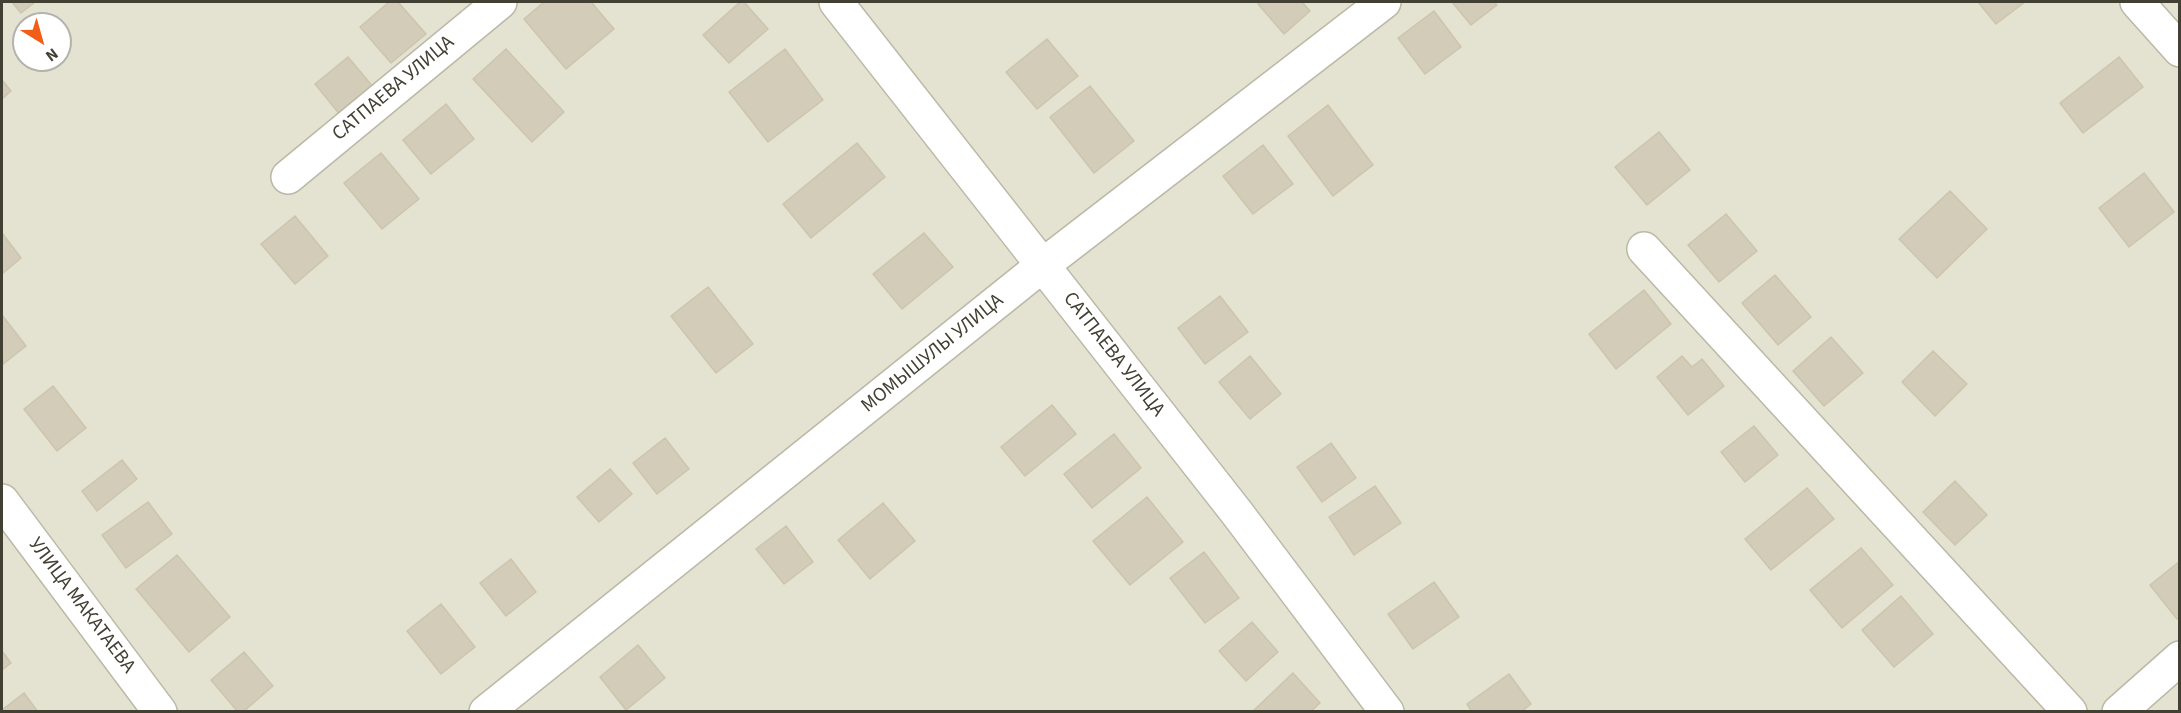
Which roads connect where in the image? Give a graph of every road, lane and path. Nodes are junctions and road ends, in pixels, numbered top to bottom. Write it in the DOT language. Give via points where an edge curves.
graph roads {
  1 [pos="500,2"];
  2 [pos="836,2"];
  3 [pos="1384,2"];
  4 [pos="2137,2"];
  5 [pos="2180,50"];
  6 [pos="288,177"];
  7 [pos="1644,249"];
  8 [pos="1043,265"];
  9 [pos="2,501"];
  10 [pos="2180,658"];
  11 [pos="160,711"];
  12 [pos="486,711"];
  13 [pos="1387,711"];
  14 [pos="2070,711"];
  15 [pos="2119,711"];
  1 -- 6 [label="street, САТПАЕВА УЛИЦА"];
  2 -- 8 [label="street, САТПАЕВА УЛИЦА"];
  3 -- 8 [label="street, МОМЫШУЛЫ УЛИЦА"];
  4 -- 5 [label="street"];
  7 -- 14 [label="street"];
  8 -- 12 [label="street, МОМЫШУЛЫ УЛИЦА"];
  8 -- 13 [label="street, САТПАЕВА УЛИЦА"];
  9 -- 11 [label="street, УЛИЦА МАКАТАЕВА"];
  10 -- 15 [label="street"];
}
